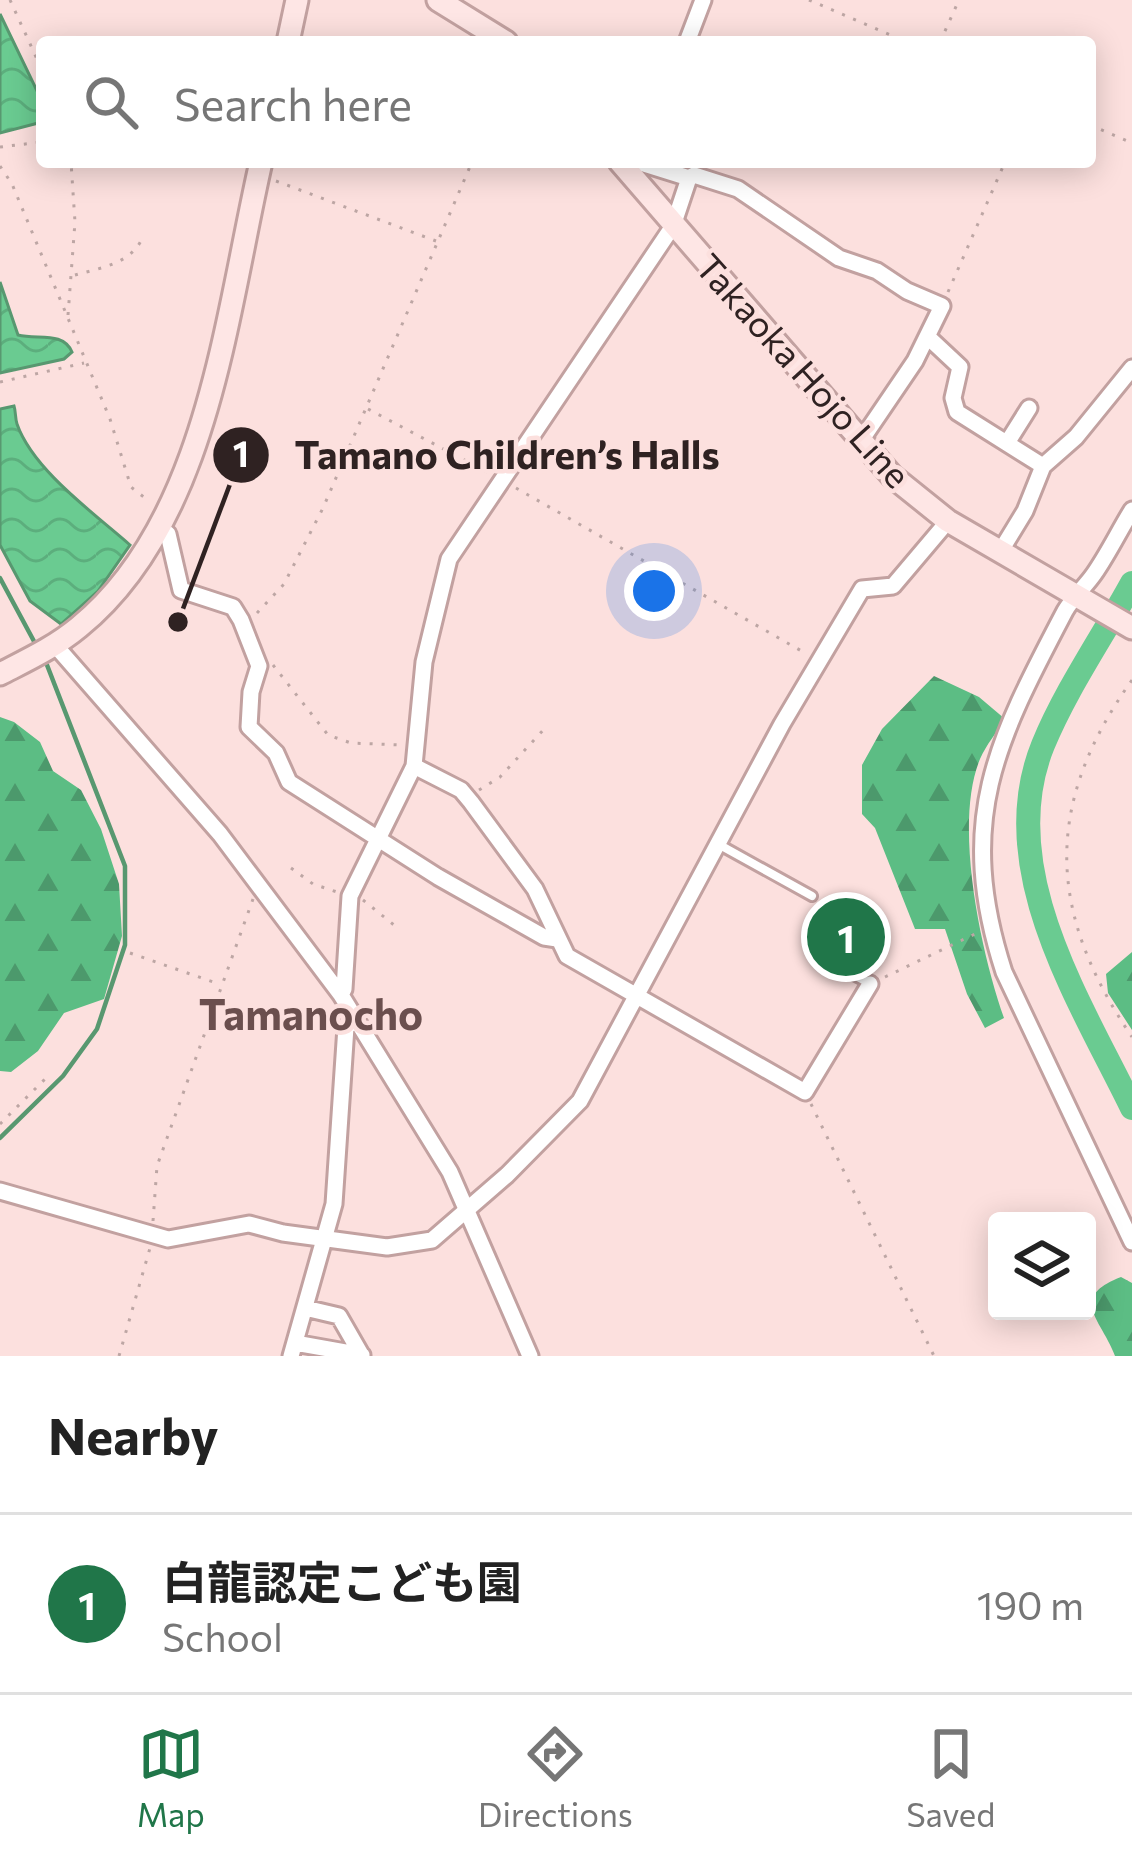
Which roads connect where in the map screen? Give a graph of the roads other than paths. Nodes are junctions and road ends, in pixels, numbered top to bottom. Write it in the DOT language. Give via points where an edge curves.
graph roads {
  1 [pos="297,0"];
  2 [pos="438,0"];
  3 [pos="704,0"];
  4 [pos="289,36"];
  5 [pos="496,36"];
  6 [pos="689,36"];
  7 [pos="259,168"];
  8 [pos="634,168"];
  9 [pos="645,168"];
  10 [pos="689,178"];
  11 [pos="673,226"];
  12 [pos="929,338"];
  13 [pos="1132,368"];
  14 [pos="1029,408"];
  15 [pos="860,442"];
  16 [pos="1006,443"];
  17 [pos="1043,466"];
  18 [pos="1132,510"];
  19 [pos="162,521"];
  20 [pos="948,521"];
  21 [pos="1000,552"];
  22 [pos="1079,597"];
  23 [pos="1132,628"];
  24 [pos="55,645"];
  25 [pos="0,674"];
  26 [pos="415,766"];
  27 [pos="376,838"];
  28 [pos="717,844"];
  29 [pos="812,896"];
  30 [pos="557,939"];
  31 [pos="812,953"];
  32 [pos="870,984"];
  33 [pos="635,994"];
  34 [pos="341,995"];
  35 [pos="356,1020"];
  36 [pos="0,1192"];
  37 [pos="466,1209"];
  38 [pos="323,1239"];
  39 [pos="1132,1243"];
  40 [pos="305,1308"];
  41 [pos="293,1350"];
  42 [pos="362,1356"];
  43 [pos="530,1356"];
  1 -- 4 [label="main road"];
  2 -- 5 [label="main road"];
  3 -- 6 [label="street"];
  7 -- 19 [label="main road" via="215,377"];
  8 -- 11 [label="main road, Takaoka Hojo Line"];
  9 -- 10 [label="street"];
  10 -- 11 [label="street"];
  10 -- 12 [label="street" via="738,189 838,258 942,306"];
  11 -- 15 [label="main road, Takaoka Hojo Line"];
  11 -- 26 [label="street" via="449,559 424,662"];
  12 -- 15 [label="street"];
  12 -- 16 [label="street" via="960,368 957,412"];
  13 -- 17 [label="street"];
  14 -- 16 [label="street"];
  15 -- 20 [label="main road, Takaoka Hojo Line"];
  16 -- 17 [label="street"];
  17 -- 21 [label="street"];
  18 -- 22 [label="street"];
  19 -- 24 [label="main road" via="124,580"];
  19 -- 27 [label="street" via="181,590 232,608 254,649 259,674 249,727 276,753 289,782"];
  20 -- 21 [label="main road, Takaoka Hojo Line"];
  20 -- 28 [label="street" via="892,586 862,589"];
  21 -- 22 [label="main road, Takaoka Hojo Line"];
  22 -- 23 [label="main road, Takaoka Hojo Line"];
  22 -- 39 [label="street" via="1022,691 999,747 981,861 1004,972"];
  24 -- 25 [label="main road"];
  24 -- 34 [label="street" via="260,884"];
  26 -- 27 [label="street"];
  26 -- 30 [label="street" via="461,790 535,889"];
  27 -- 30 [label="street"];
  27 -- 34 [label="street" via="350,896"];
  28 -- 29 [label="lane"];
  28 -- 33 [label="street"];
  30 -- 33 [label="street" via="567,956"];
  31 -- 32 [label="lane"];
  32 -- 33 [label="street" via="805,1092"];
  33 -- 37 [label="street" via="580,1101"];
  34 -- 35 [label="street"];
  35 -- 37 [label="street" via="419,1116"];
  35 -- 38 [label="street" via="346,1027 336,1192"];
  36 -- 38 [label="street" via="168,1239 249,1223"];
  37 -- 38 [label="street" via="432,1240 412,1245"];
  37 -- 43 [label="street"];
  38 -- 40 [label="street"];
  40 -- 41 [label="street"];
  40 -- 42 [label="street" via="339,1316"];
  41 -- 42 [label="street"];
}
